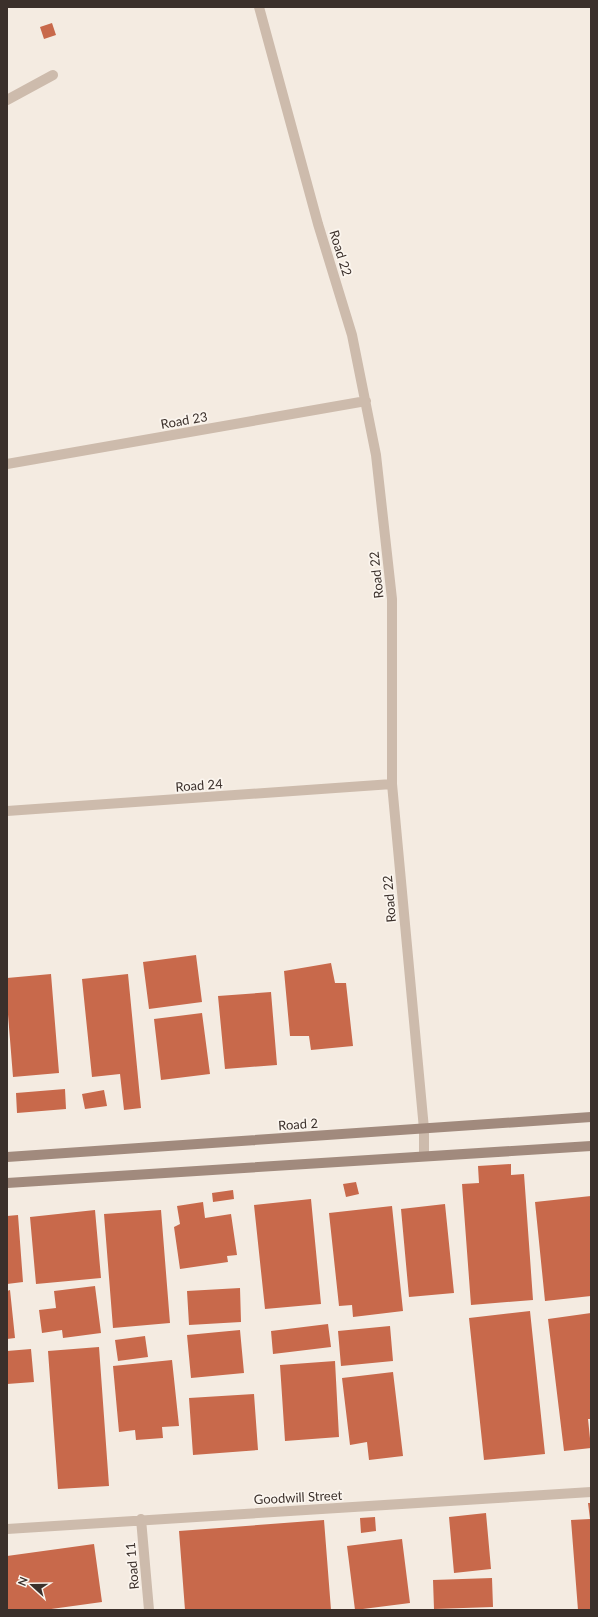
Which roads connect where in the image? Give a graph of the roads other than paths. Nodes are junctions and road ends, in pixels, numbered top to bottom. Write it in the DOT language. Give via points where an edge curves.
graph roads {
  1 [pos="259,7"];
  2 [pos="53,75"];
  3 [pos="7,100"];
  4 [pos="366,401"];
  5 [pos="7,464"];
  6 [pos="392,784"];
  7 [pos="7,811"];
  8 [pos="591,1117"];
  9 [pos="424,1129"];
  10 [pos="591,1146"];
  11 [pos="424,1156"];
  12 [pos="7,1157"];
  13 [pos="7,1183"];
  14 [pos="591,1492"];
  15 [pos="141,1519"];
  16 [pos="7,1529"];
  17 [pos="149,1610"];
  1 -- 4 [label="street, Road 22" via="318,224 352,335"];
  2 -- 3 [label="street"];
  4 -- 5 [label="street, Road 23"];
  4 -- 6 [label="street, Road 22" via="376,455 392,599"];
  6 -- 7 [label="street, Road 24"];
  6 -- 9 [label="street, Road 22"];
  8 -- 9 [label="street, Road 2"];
  9 -- 11 [label="street, Road 22"];
  9 -- 12 [label="street, Road 2"];
  10 -- 11 [label="street"];
  11 -- 13 [label="street"];
  14 -- 15 [label="street, Goodwill Street"];
  15 -- 16 [label="street, Goodwill Street"];
  15 -- 17 [label="street, Road 11"];
}
